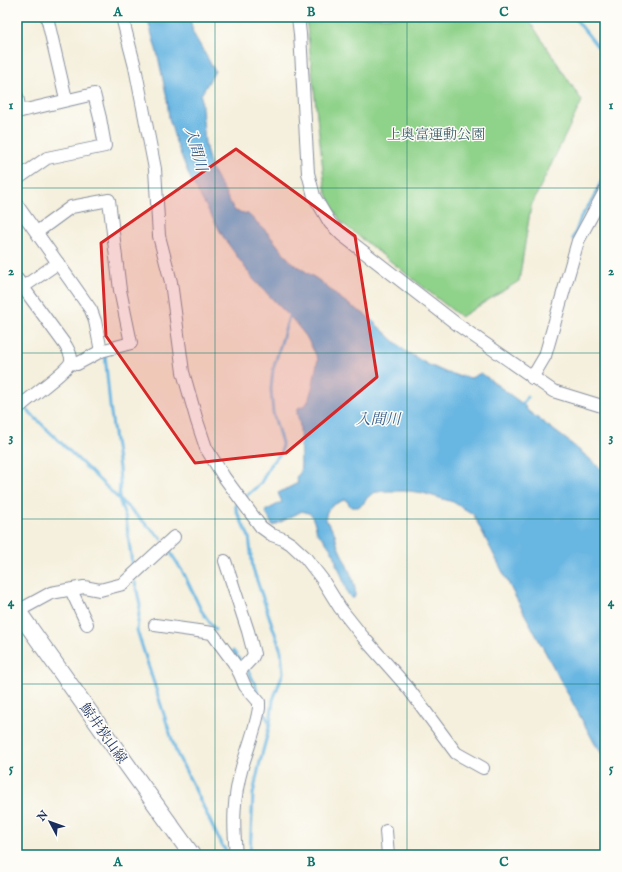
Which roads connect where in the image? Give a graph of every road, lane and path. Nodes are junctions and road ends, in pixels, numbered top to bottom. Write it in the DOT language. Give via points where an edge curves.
graph roads {
  1 [pos="47,17"];
  2 [pos="122,17"];
  3 [pos="298,17"];
  4 [pos="17,96"];
  5 [pos="66,99"];
  6 [pos="19,111"];
  7 [pos="17,179"];
  8 [pos="605,191"];
  9 [pos="17,205"];
  10 [pos="37,232"];
  11 [pos="58,262"];
  12 [pos="20,283"];
  13 [pos="101,351"];
  14 [pos="71,362"];
  15 [pos="532,378"];
  16 [pos="18,406"];
  17 [pos="605,407"];
  18 [pos="174,537"];
  19 [pos="225,561"];
  20 [pos="71,590"];
  21 [pos="19,615"];
  22 [pos="87,624"];
  23 [pos="155,625"];
  24 [pos="238,672"];
  25 [pos="483,768"];
  26 [pos="386,831"];
  27 [pos="192,855"];
  28 [pos="236,855"];
  29 [pos="388,855"];
  1 -- 5 [label="street"];
  2 -- 25 [label="street" via="135,67 154,169 159,236 171,282 184,372 206,448 261,527 291,544 305,557 340,608 408,688 456,753"];
  3 -- 15 [label="street" via="308,173 314,196 330,223 458,325"];
  4 -- 6 [label="street"];
  5 -- 6 [label="street"];
  5 -- 7 [label="street" via="94,94 105,146 47,158"];
  8 -- 15 [label="street" via="578,241 545,356"];
  9 -- 10 [label="street"];
  10 -- 11 [label="street"];
  10 -- 13 [label="street" via="71,207 109,200 120,290 131,343"];
  11 -- 12 [label="street"];
  11 -- 13 [label="street" via="91,310"];
  12 -- 14 [label="street" via="66,346"];
  13 -- 14 [label="street" via="77,364"];
  14 -- 16 [label="street"];
  15 -- 17 [label="street" via="553,391"];
  18 -- 20 [label="street" via="123,584 100,590 84,587"];
  19 -- 24 [label="street" via="254,654"];
  20 -- 21 [label="street" via="51,593"];
  20 -- 22 [label="street"];
  21 -- 27 [label="main road, 鯨井狭山線"];
  23 -- 24 [label="street" via="212,632"];
  24 -- 28 [label="street" via="258,702 259,708 242,767 235,803 233,825"];
  26 -- 29 [label="street"];
}
